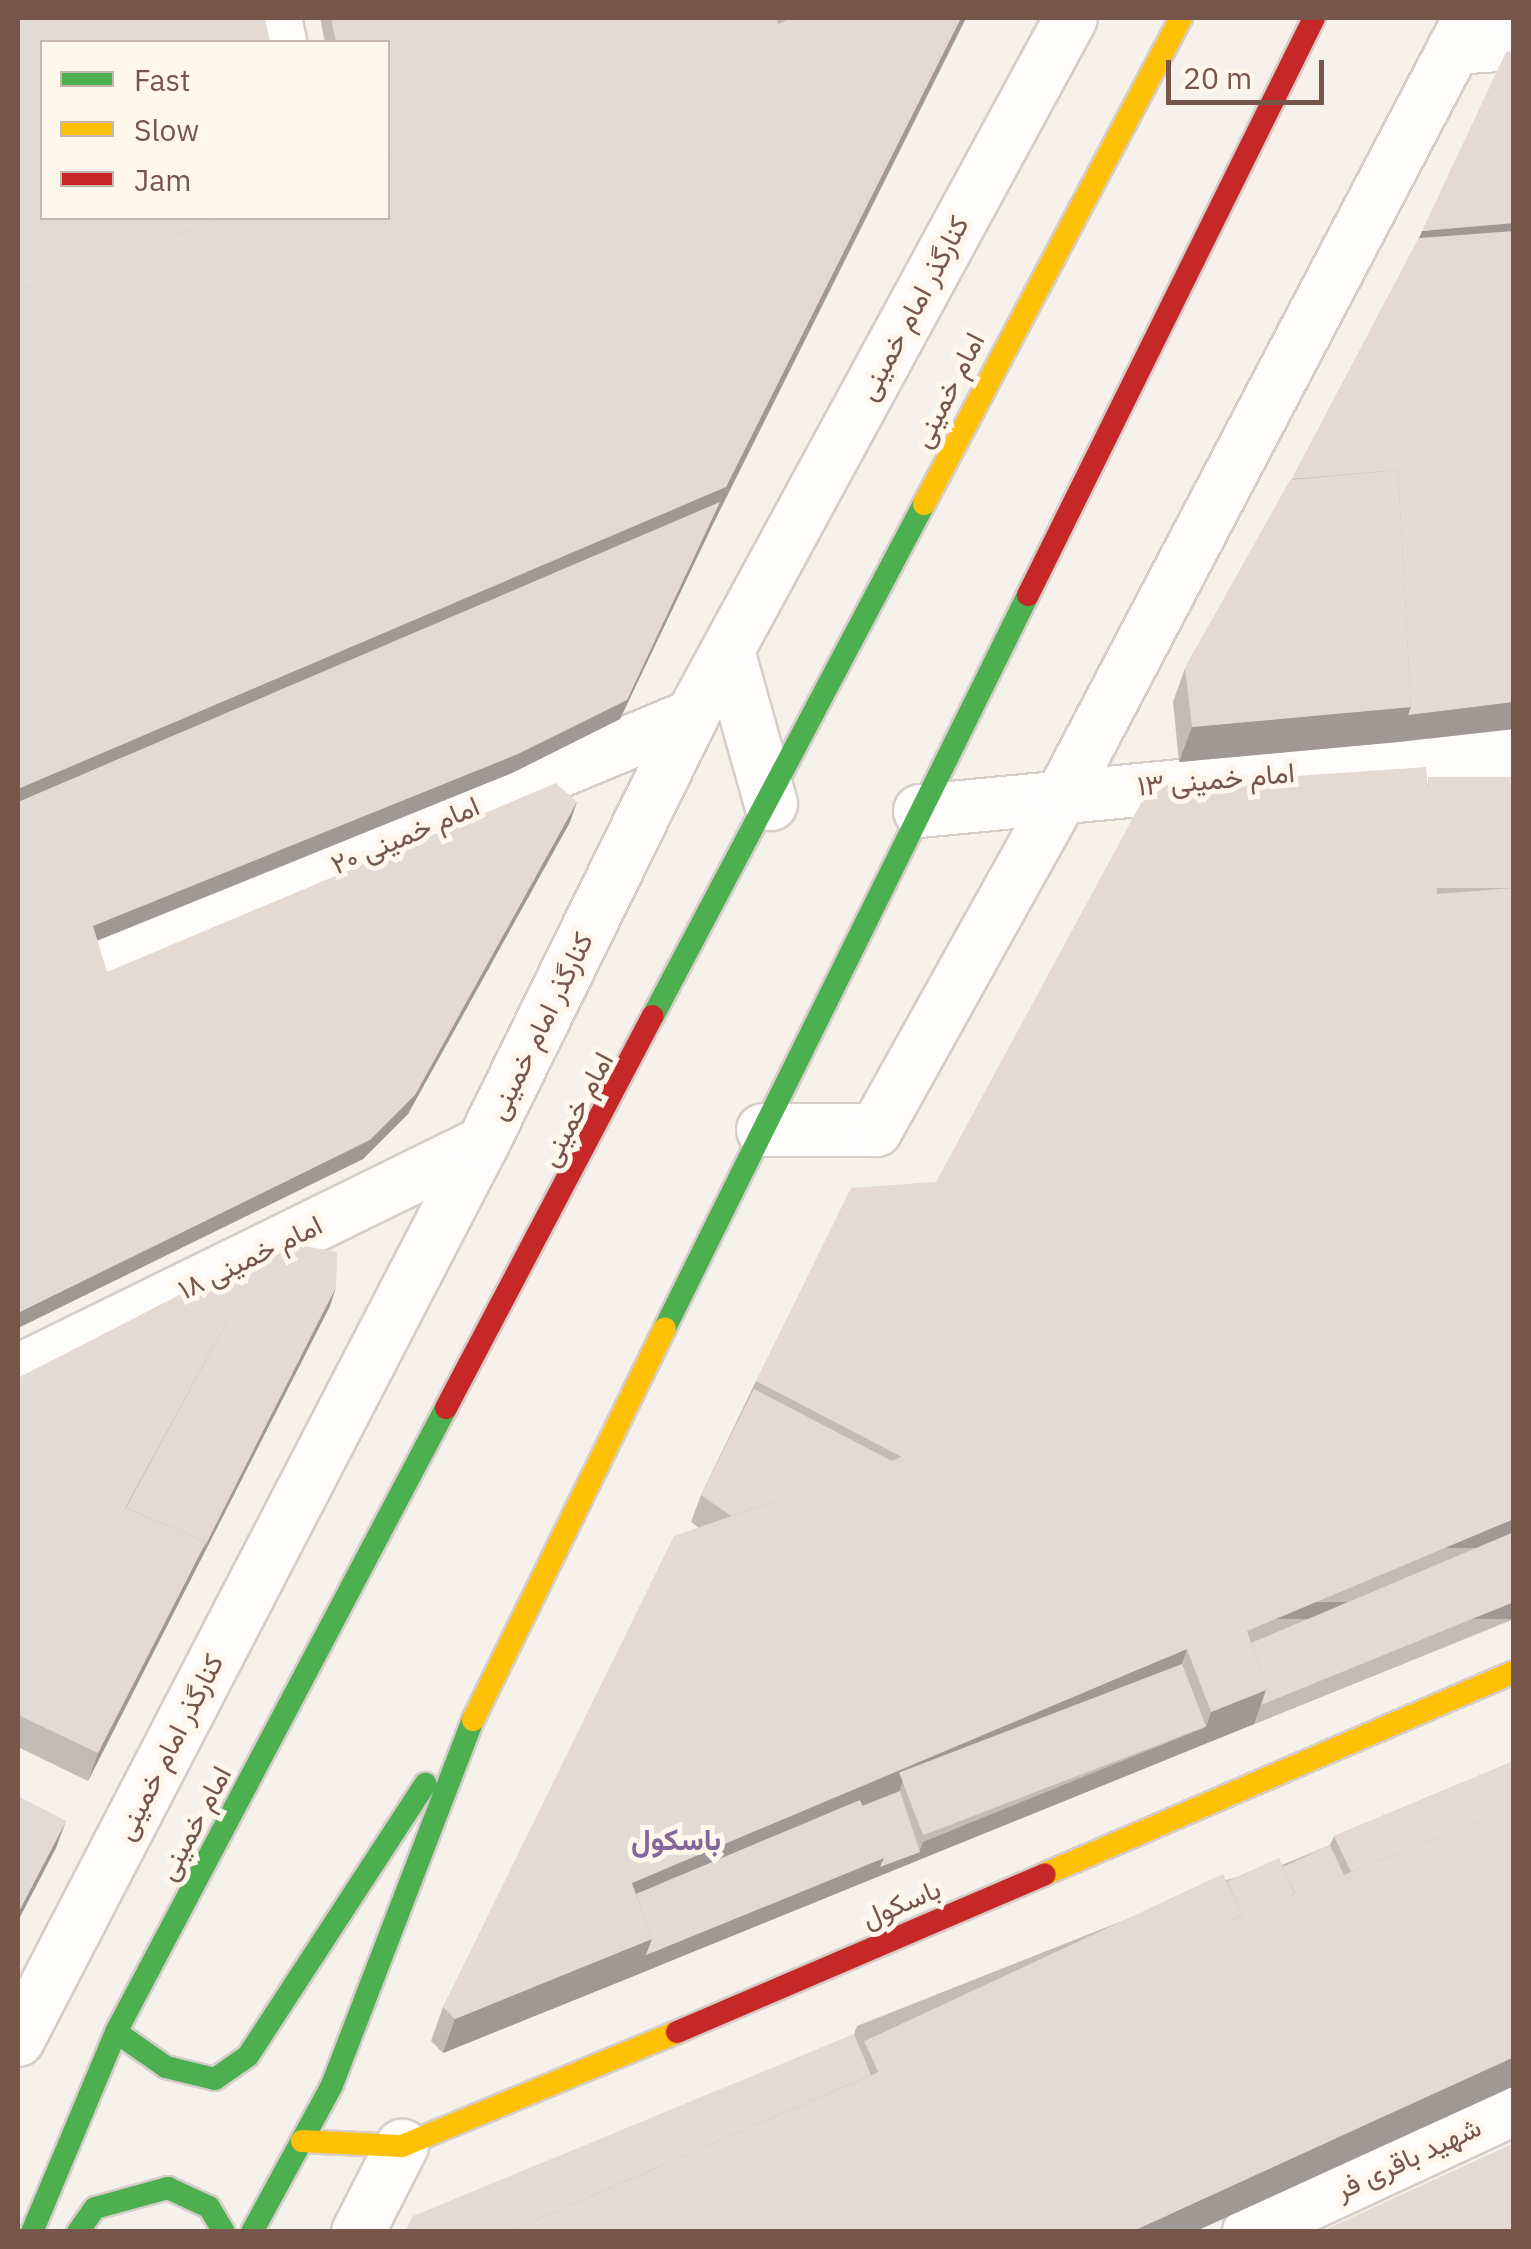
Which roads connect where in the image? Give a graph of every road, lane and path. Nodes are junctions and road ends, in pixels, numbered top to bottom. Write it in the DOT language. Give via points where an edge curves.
graph roads {
  1 [pos="1071,18"];
  2 [pos="1181,18"];
  3 [pos="1314,18"];
  4 [pos="1462,33"];
  5 [pos="1514,44"];
  6 [pos="728,651"];
  7 [pos="692,716"];
  8 [pos="1514,754"];
  9 [pos="1064,792"];
  10 [pos="771,804"];
  11 [pos="920,811"];
  12 [pos="118,955"];
  13 [pos="763,1130"];
  14 [pos="482,1143"];
  15 [pos="18,1370"];
  16 [pos="1514,1672"];
  17 [pos="482,1700"];
  18 [pos="116,2032"];
  19 [pos="18,2040"];
  20 [pos="1514,2110"];
  21 [pos="302,2141"];
  22 [pos="402,2146"];
  23 [pos="32,2232"];
  24 [pos="78,2232"];
  25 [pos="224,2232"];
  26 [pos="252,2232"];
  27 [pos="358,2232"];
  28 [pos="1249,2232"];
  1 -- 6 [label="street, کنارگذر امام خمینی"];
  2 -- 10 [label="main road, امام خمینی"];
  3 -- 11 [label="main road"];
  4 -- 5 [label="street"];
  4 -- 9 [label="street"];
  6 -- 7 [label="street, کنارگذر امام خمینی"];
  6 -- 10 [label="street"];
  7 -- 12 [label="street, امام خمینی ۲۰"];
  7 -- 14 [label="street, کنارگذر امام خمینی"];
  8 -- 9 [label="street, امام خمینی ۱۳"];
  9 -- 11 [label="street, امام خمینی ۱۳"];
  9 -- 13 [label="street" via="876,1130"];
  10 -- 18 [label="main road, امام خمینی"];
  11 -- 13 [label="main road"];
  13 -- 17 [label="main road"];
  14 -- 15 [label="street, امام خمینی ۱۸"];
  14 -- 19 [label="street, کنارگذر امام خمینی"];
  16 -- 22 [label="main road, باسکول"];
  17 -- 18 [label="main road" via="248,2056 215,2079 166,2067"];
  17 -- 21 [label="main road"];
  18 -- 23 [label="main road, امام خمینی"];
  20 -- 28 [label="street, شهید باقری فر"];
  21 -- 22 [label="main road, باسکول"];
  21 -- 26 [label="main road"];
  22 -- 27 [label="street"];
  24 -- 25 [label="main road" via="95,2208 168,2188 209,2207"];
}
